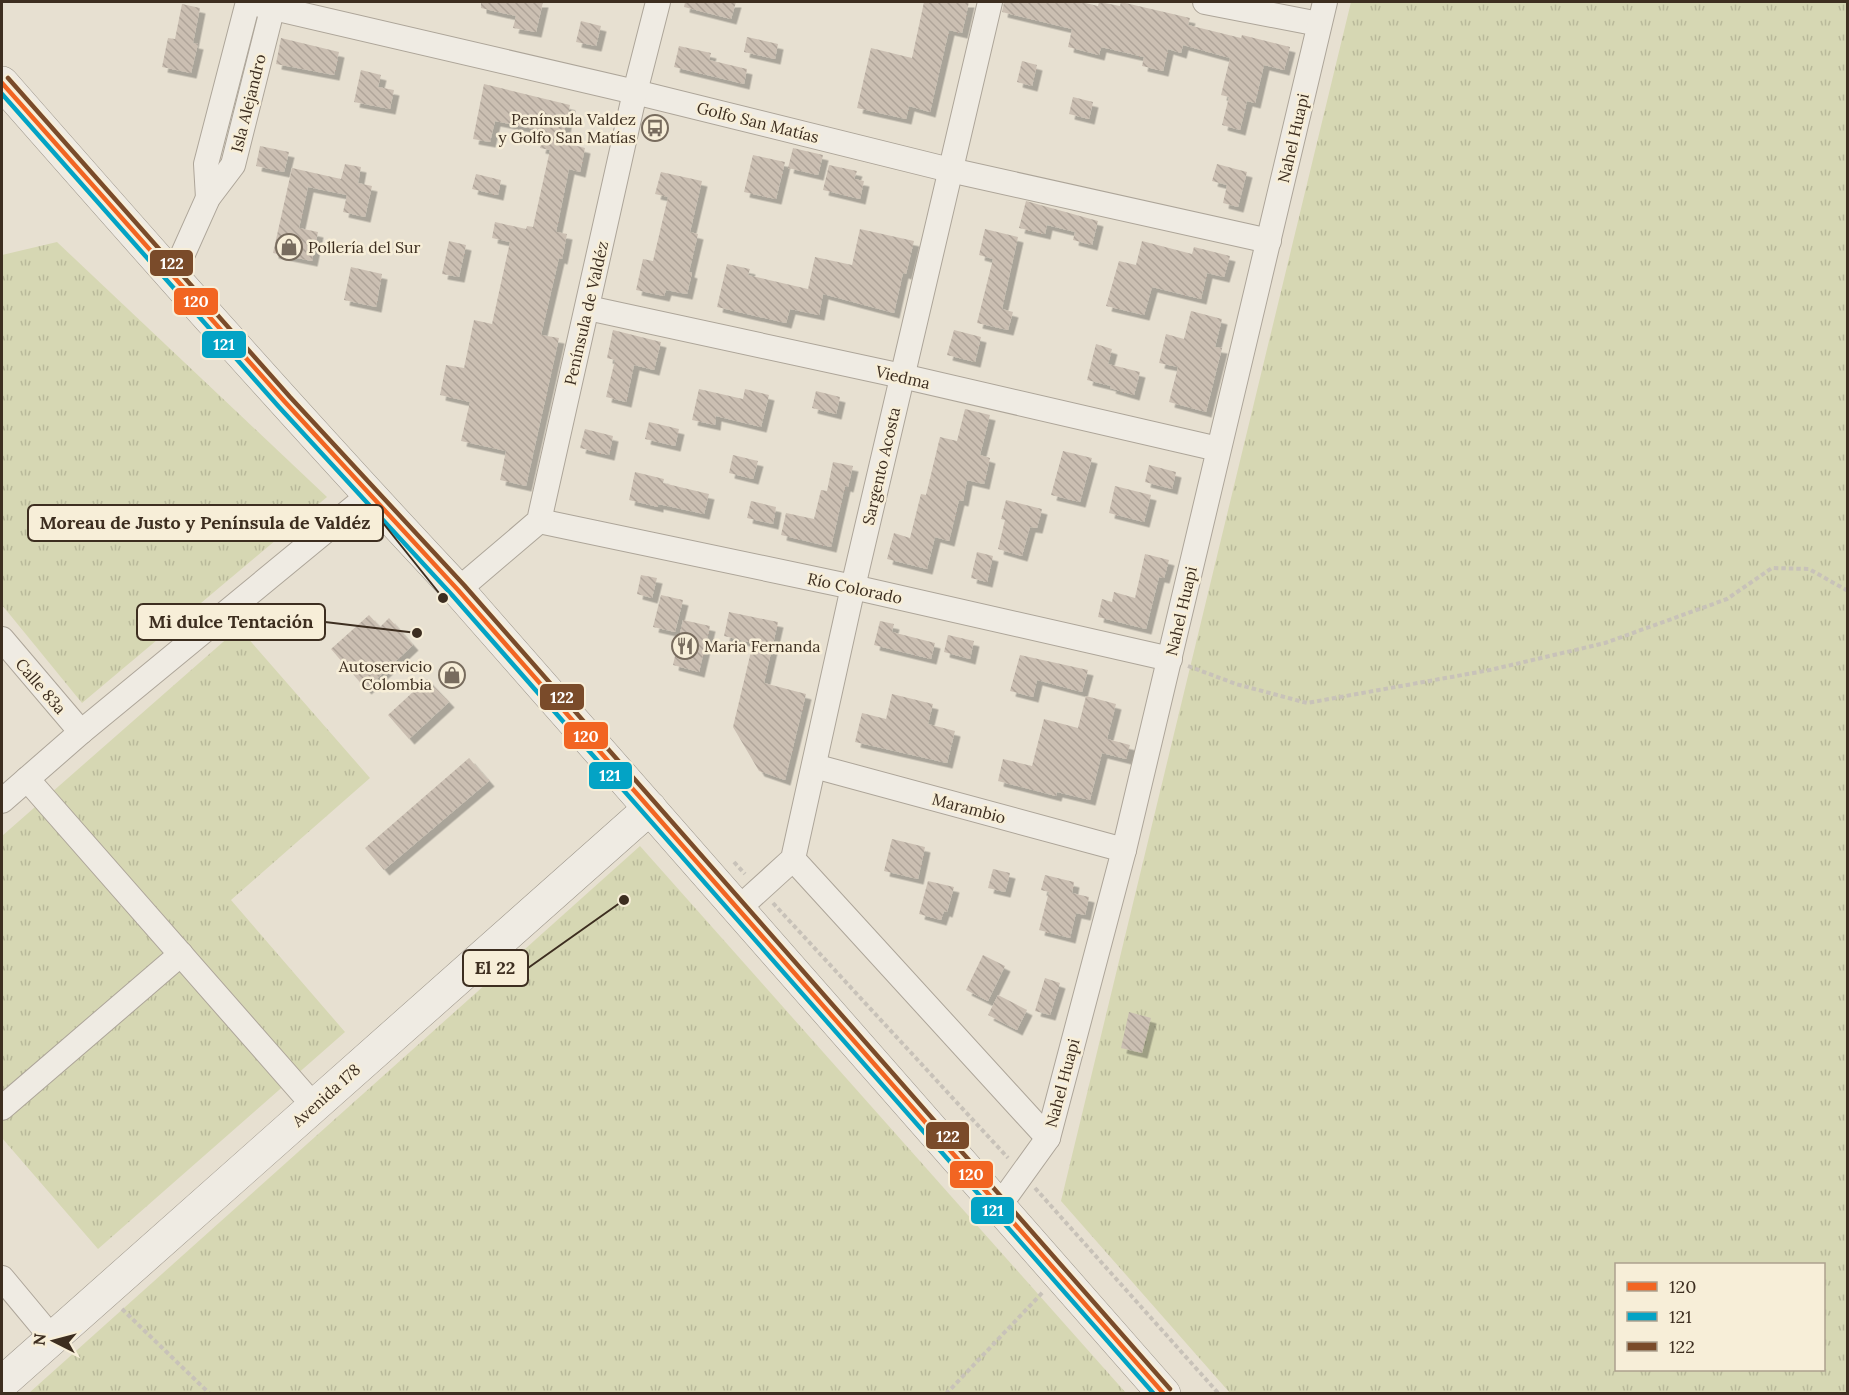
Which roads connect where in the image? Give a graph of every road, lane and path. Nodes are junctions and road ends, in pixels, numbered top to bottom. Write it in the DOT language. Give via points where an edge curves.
graph roads {
  1 [pos="248,2"];
  2 [pos="658,2"];
  3 [pos="990,2"];
  4 [pos="1205,2"];
  5 [pos="273,4"];
  6 [pos="1322,13"];
  7 [pos="2,83"];
  8 [pos="636,92"];
  9 [pos="950,170"];
  10 [pos="208,198"];
  11 [pos="1269,241"];
  12 [pos="178,284"];
  13 [pos="588,308"];
  14 [pos="902,376"];
  15 [pos="1218,449"];
  16 [pos="369,495"];
  17 [pos="539,521"];
  18 [pos="853,587"];
  19 [pos="458,590"];
  20 [pos="1848,591"];
  21 [pos="2,639"];
  22 [pos="1170,659"];
  23 [pos="81,732"];
  24 [pos="814,766"];
  25 [pos="27,778"];
  26 [pos="2,801"];
  27 [pos="650,808"];
  28 [pos="1124,850"];
  29 [pos="793,859"];
  30 [pos="738,909"];
  31 [pos="181,954"];
  32 [pos="314,1106"];
  33 [pos="2,1108"];
  34 [pos="1047,1138"];
  35 [pos="999,1206"];
  36 [pos="1059,1274"];
  37 [pos="2,1278"];
  38 [pos="104,1292"];
  39 [pos="52,1338"];
  40 [pos="2,1383"];
  41 [pos="210,1394"];
  42 [pos="946,1394"];
  43 [pos="1164,1394"];
  1 -- 5 [label="street, Golfo San Matías"];
  1 -- 10 [label="street, Isla Alejandro" via="206,164"];
  2 -- 8 [label="street, Península de Valdéz"];
  3 -- 9 [label="street, Sargento Acosta"];
  4 -- 6 [label="street"];
  5 -- 8 [label="street, Golfo San Matías"];
  5 -- 10 [label="street, Isla Alejandro" via="233,165"];
  6 -- 11 [label="street, Nahel Huapi"];
  7 -- 12 [label="main road"];
  8 -- 9 [label="street, Golfo San Matías"];
  8 -- 13 [label="street, Península de Valdéz"];
  9 -- 11 [label="street, Golfo San Matías"];
  9 -- 14 [label="street, Sargento Acosta"];
  10 -- 12 [label="street, Isla Alejandro" via="178,265"];
  11 -- 15 [label="street, Nahel Huapi"];
  12 -- 16 [label="main road"];
  13 -- 14 [label="street, Viedma"];
  13 -- 17 [label="street, Península de Valdéz"];
  14 -- 15 [label="street, Viedma"];
  14 -- 18 [label="street, Sargento Acosta"];
  15 -- 22 [label="street, Nahel Huapi"];
  16 -- 19 [label="main road"];
  16 -- 23 [label="street"];
  17 -- 18 [label="street, Río Colorado"];
  17 -- 19 [label="street"];
  18 -- 22 [label="street, Río Colorado"];
  18 -- 24 [label="street, Sargento Acosta"];
  19 -- 27 [label="main road"];
  20 -- 22 [label="path" via="1809,569 1772,568 1727,599 1605,643 1490,670 1307,703 1236,684"];
  21 -- 23 [label="street, Calle 83a"];
  22 -- 28 [label="street, Nahel Huapi"];
  23 -- 25 [label="street"];
  24 -- 28 [label="street, Marambio"];
  24 -- 29 [label="street, Sargento Acosta"];
  25 -- 26 [label="street"];
  25 -- 31 [label="street"];
  27 -- 30 [label="main road"];
  27 -- 32 [label="main road, Avenida 178"];
  28 -- 34 [label="street, Nahel Huapi"];
  29 -- 30 [label="street"];
  29 -- 34 [label="street"];
  30 -- 35 [label="main road"];
  31 -- 32 [label="street"];
  31 -- 33 [label="street"];
  32 -- 38 [label="main road, Avenida 178"];
  34 -- 35 [label="street, Nahel Huapi"];
  35 -- 36 [label="main road"];
  36 -- 42 [label="path"];
  36 -- 43 [label="main road"];
  37 -- 39 [label="street"];
  38 -- 39 [label="main road, Avenida 178"];
  38 -- 41 [label="path"];
  39 -- 40 [label="main road, Avenida 178"];
}
